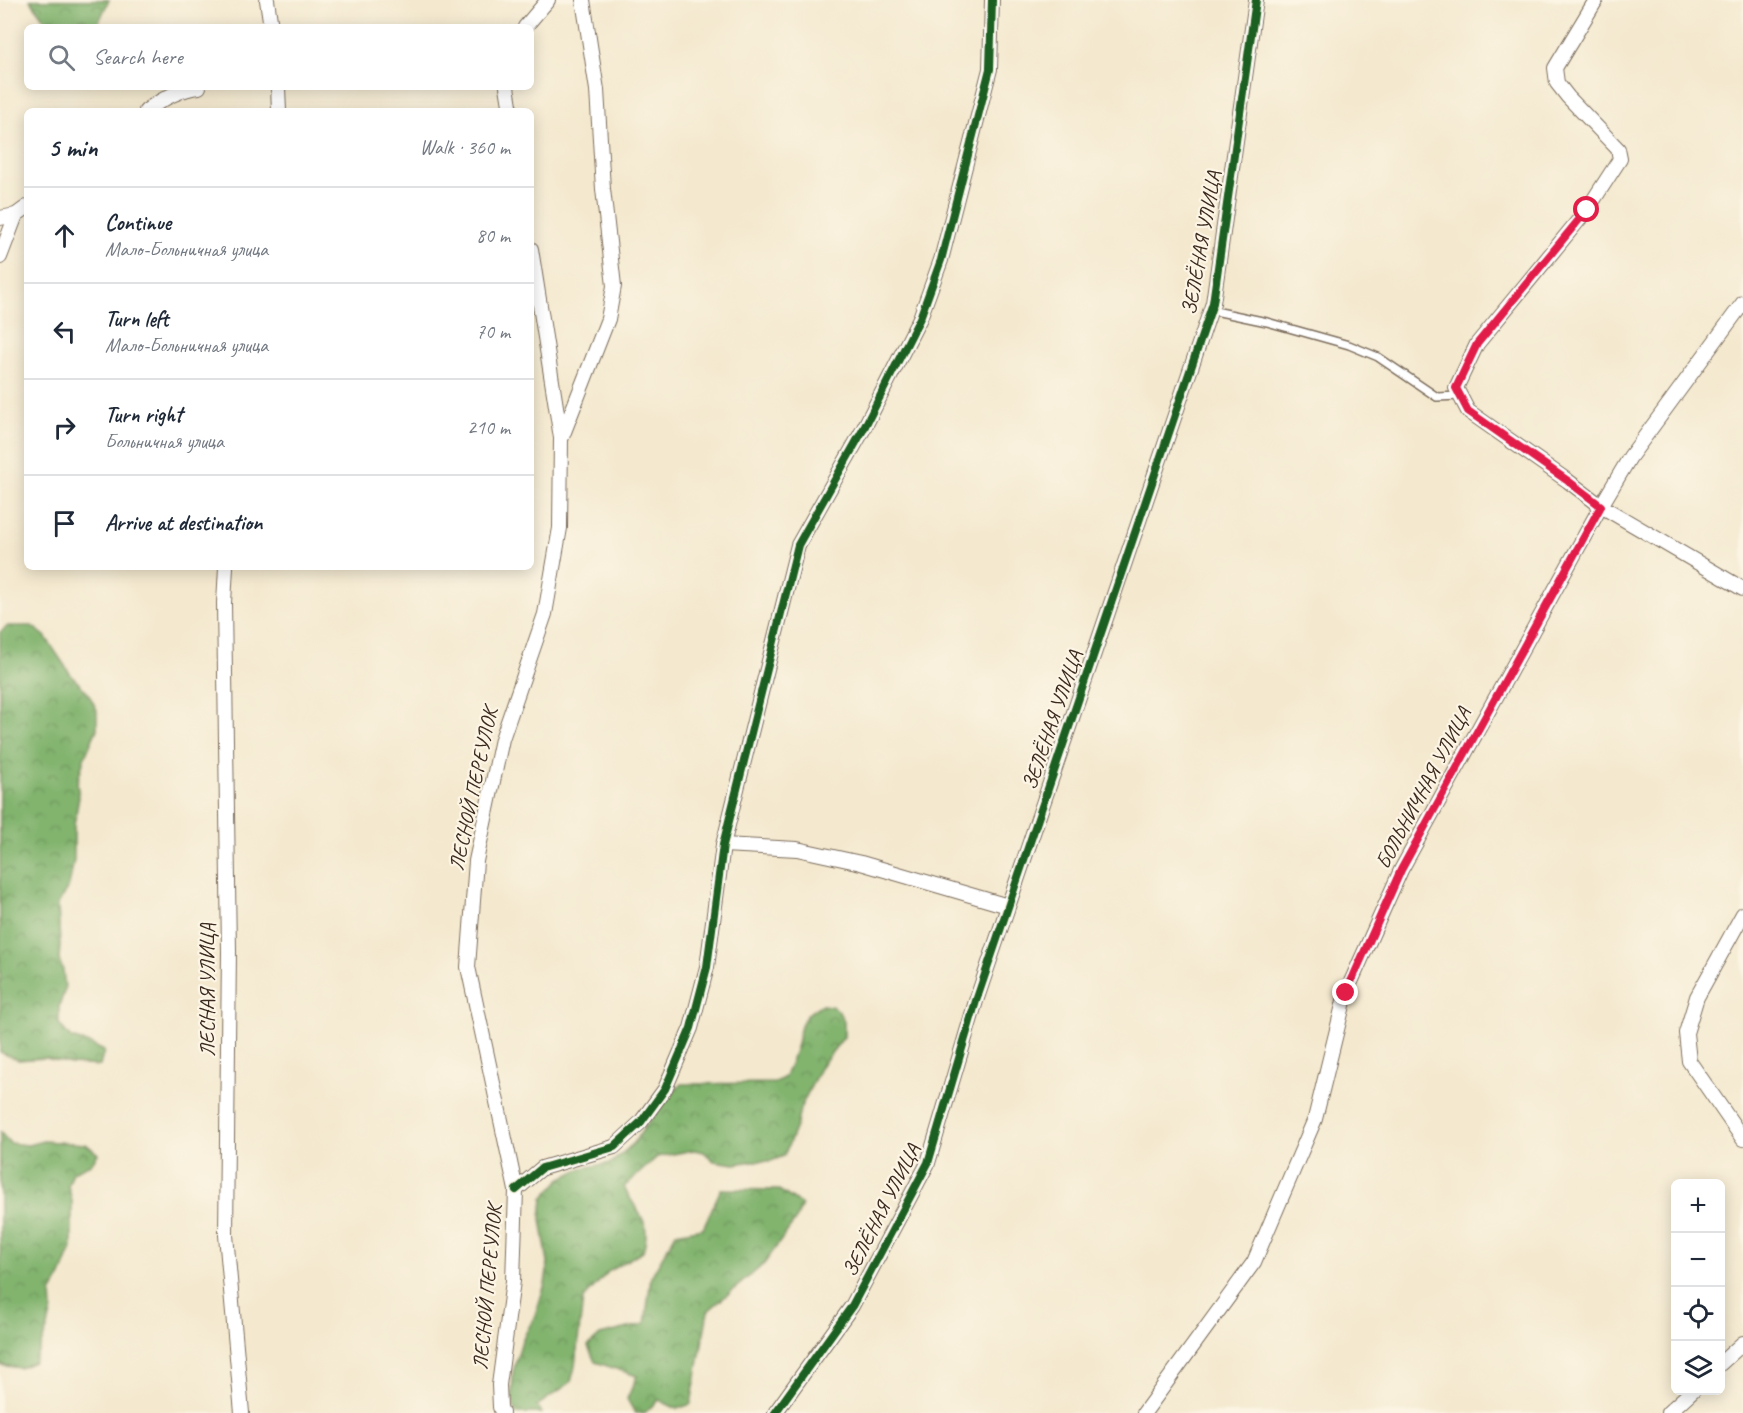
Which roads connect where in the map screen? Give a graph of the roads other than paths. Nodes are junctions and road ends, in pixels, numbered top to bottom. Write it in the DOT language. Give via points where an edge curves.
graph roads {
  1 [pos="267,0"];
  2 [pos="548,0"];
  3 [pos="583,0"];
  4 [pos="992,0"];
  5 [pos="1256,0"];
  6 [pos="1596,0"];
  7 [pos="271,24"];
  8 [pos="528,24"];
  9 [pos="184,90"];
  10 [pos="278,90"];
  11 [pos="508,90"];
  12 [pos="150,108"];
  13 [pos="279,108"];
  14 [pos="510,108"];
  15 [pos="22,211"];
  16 [pos="0,218"];
  17 [pos="0,257"];
  18 [pos="534,268"];
  19 [pos="1743,303"];
  20 [pos="1210,310"];
  21 [pos="1460,396"];
  22 [pos="561,438"];
  23 [pos="1601,506"];
  24 [pos="226,570"];
  25 [pos="1743,589"];
  26 [pos="723,844"];
  27 [pos="1008,906"];
  28 [pos="1743,914"];
  29 [pos="1743,1139"];
  30 [pos="516,1190"];
  31 [pos="1743,1343"];
  32 [pos="1725,1359"];
  33 [pos="1688,1395"];
  34 [pos="242,1413"];
  35 [pos="502,1413"];
  36 [pos="776,1413"];
  37 [pos="1144,1413"];
  38 [pos="1668,1413"];
  1 -- 7 [label="street"];
  2 -- 8 [label="street"];
  3 -- 22 [label="street" via="597,90 614,286 608,319"];
  4 -- 26 [label="street" via="990,69 941,260 920,318 798,545"];
  5 -- 20 [label="street, ЗЕЛЁНАЯ УЛИЦА"];
  6 -- 21 [label="street" via="1554,68 1557,83 1618,149 1620,159 1587,210 1477,344 1456,388"];
  9 -- 12 [label="street"];
  10 -- 13 [label="street"];
  11 -- 14 [label="street"];
  15 -- 16 [label="street"];
  15 -- 17 [label="street"];
  18 -- 22 [label="street, ЛЕСНОЙ ПЕРЕУЛОК"];
  19 -- 23 [label="street, БОЛЬНИЧНАЯ УЛИЦА" via="1630,457"];
  20 -- 21 [label="lane" via="1349,345 1387,363 1437,397"];
  20 -- 27 [label="street, ЗЕЛЁНАЯ УЛИЦА"];
  21 -- 23 [label="street" via="1468,411"];
  22 -- 30 [label="street, ЛЕСНОЙ ПЕРЕУЛОК" via="560,528 545,614 502,739 476,861 468,967"];
  23 -- 25 [label="street"];
  23 -- 37 [label="street, БОЛЬНИЧНАЯ УЛИЦА" via="1401,870 1346,993 1315,1119 1254,1262"];
  24 -- 34 [label="street, ЛЕСНАЯ УЛИЦА" via="226,1235"];
  26 -- 27 [label="street" via="808,851"];
  26 -- 30 [label="street" via="707,968 691,1028 665,1089 641,1122 614,1147 542,1168"];
  27 -- 36 [label="street, ЗЕЛЁНАЯ УЛИЦА" via="928,1163 852,1306"];
  28 -- 29 [label="street" via="1697,997 1686,1033 1689,1061"];
  30 -- 35 [label="street, ЛЕСНОЙ ПЕРЕУЛОК" via="513,1281 499,1385"];
  31 -- 32 [label="street"];
  33 -- 38 [label="street"];
}
